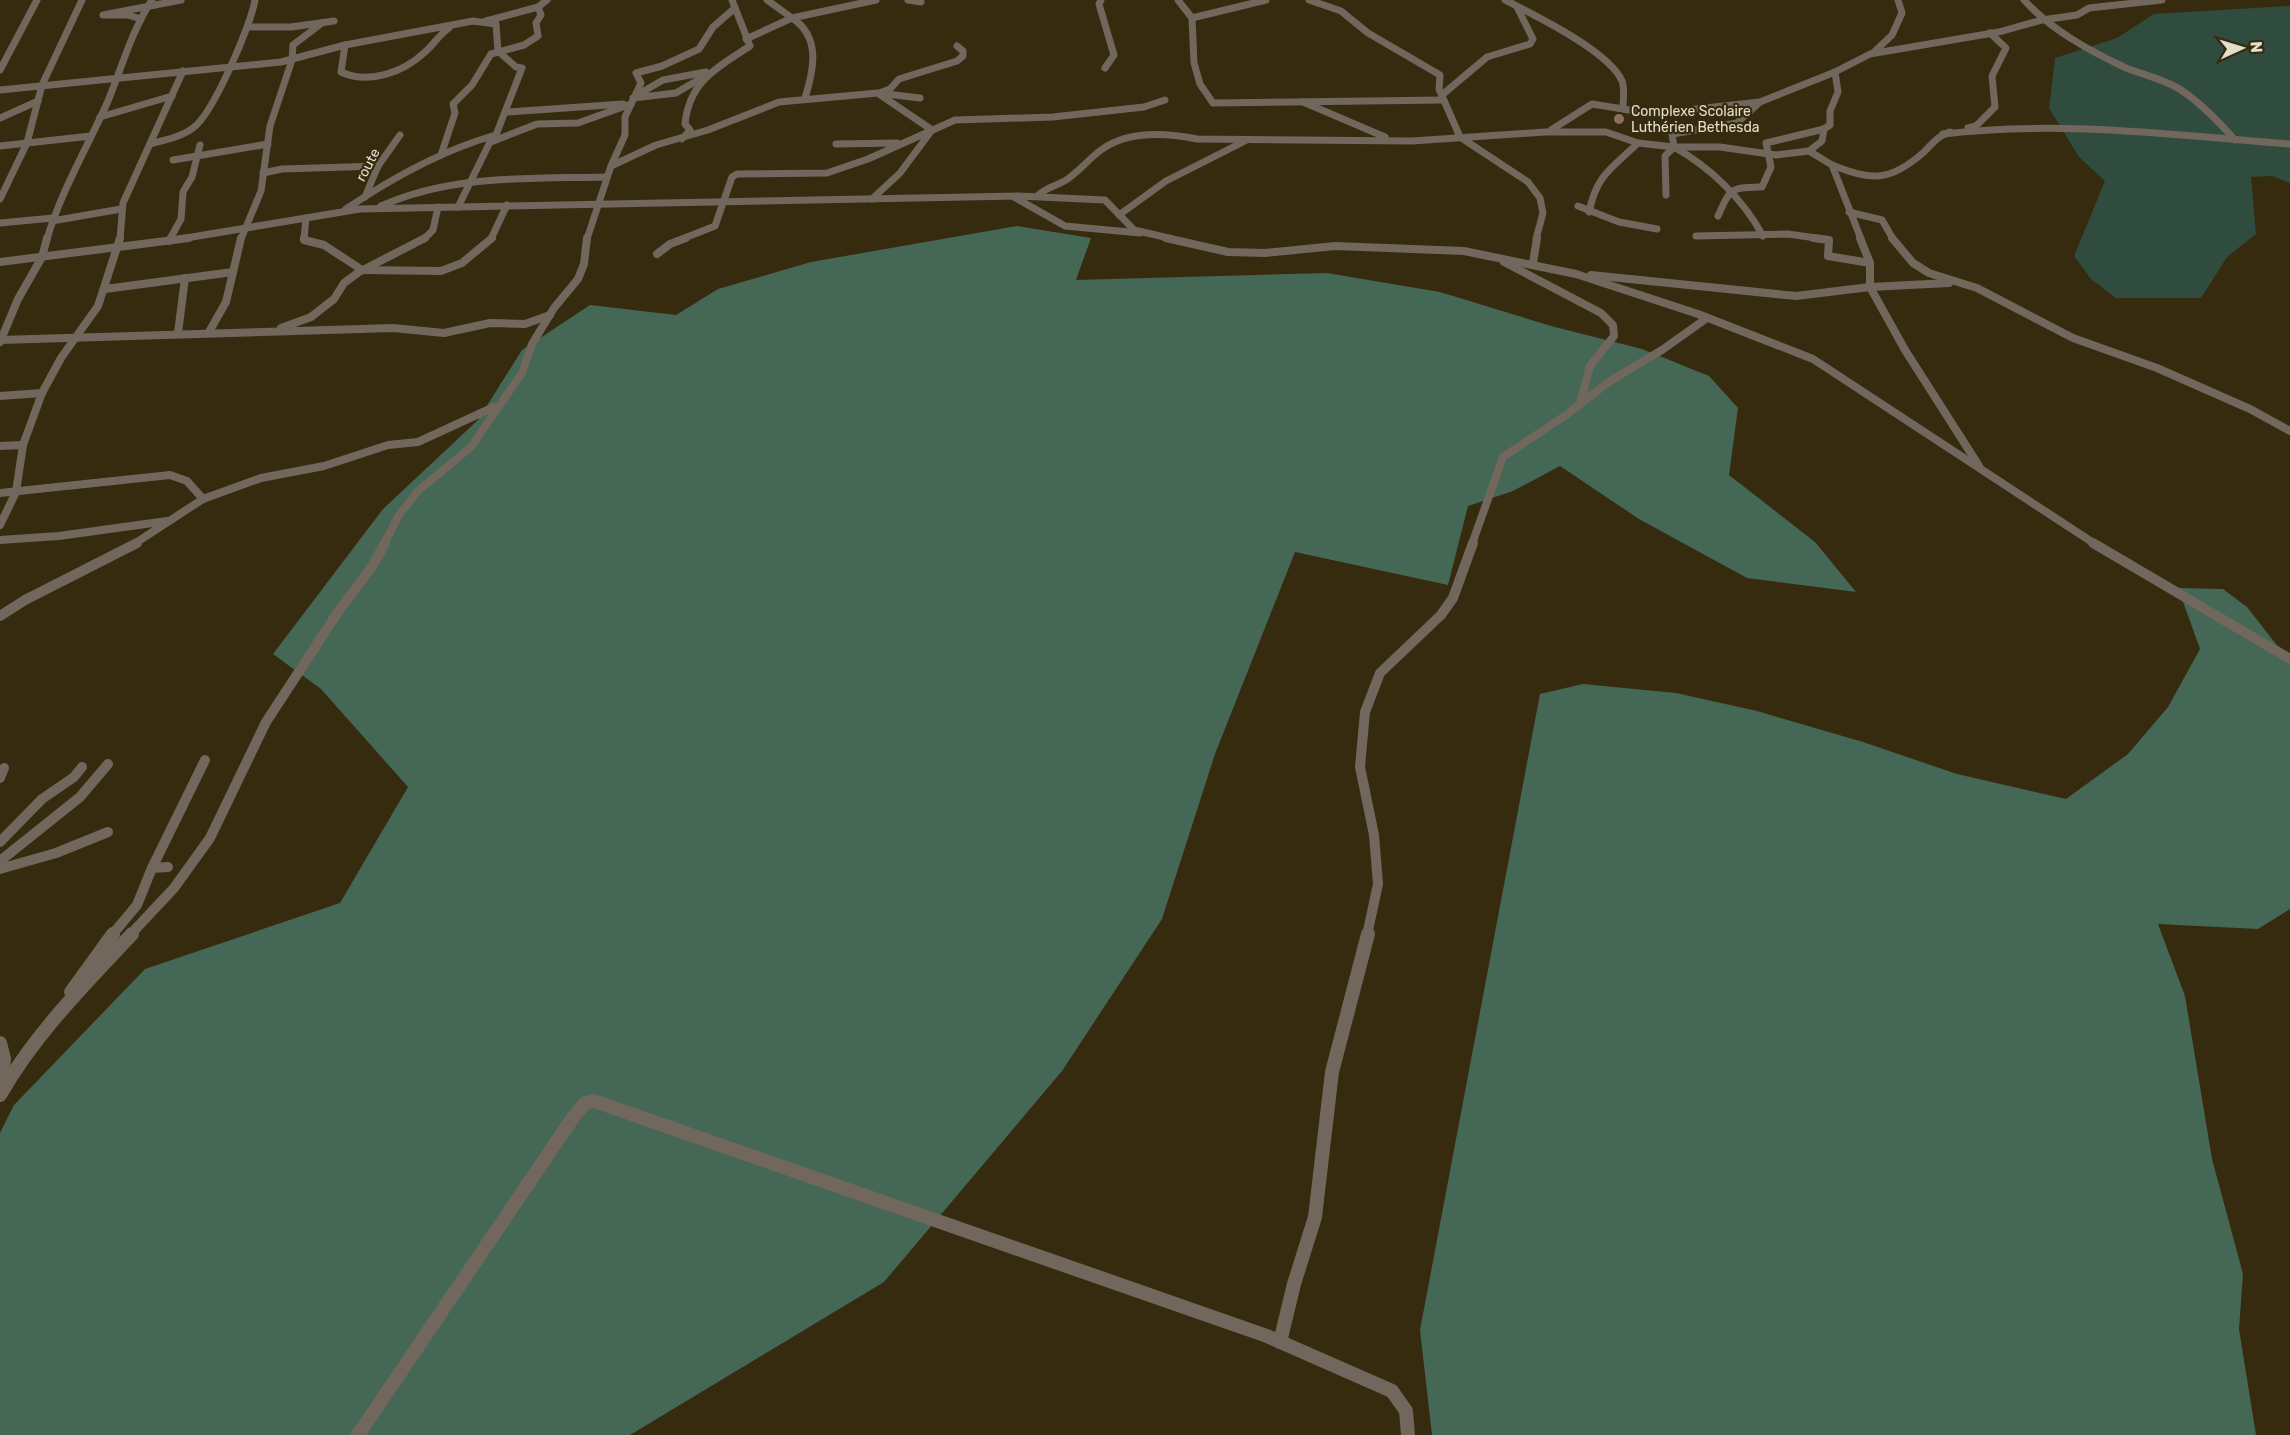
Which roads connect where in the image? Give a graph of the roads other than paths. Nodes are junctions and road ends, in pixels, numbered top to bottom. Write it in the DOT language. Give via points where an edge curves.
graph roads {
  1 [pos="37,0"];
  2 [pos="82,0"];
  3 [pos="181,0"];
  4 [pos="255,0"];
  5 [pos="548,0"];
  6 [pos="767,0"];
  7 [pos="876,0"];
  8 [pos="908,0"];
  9 [pos="1099,0"];
  10 [pos="1178,0"];
  11 [pos="1266,0"];
  12 [pos="1309,0"];
  13 [pos="1505,0"];
  14 [pos="1898,0"];
  15 [pos="2024,0"];
  16 [pos="2114,0"];
  17 [pos="2163,0"];
  18 [pos="921,2"];
  19 [pos="150,3"];
  20 [pos="733,4"];
  21 [pos="1517,6"];
  22 [pos="538,8"];
  23 [pos="2089,8"];
  24 [pos="792,18"];
  25 [pos="1192,18"];
  26 [pos="141,19"];
  27 [pos="2042,20"];
  28 [pos="334,21"];
  29 [pos="485,21"];
  30 [pos="322,23"];
  31 [pos="457,24"];
  32 [pos="250,27"];
  33 [pos="1990,33"];
  34 [pos="746,39"];
  35 [pos="345,45"];
  36 [pos="957,46"];
  37 [pos="498,51"];
  38 [pos="1870,54"];
  39 [pos="292,60"];
  40 [pos="228,67"];
  41 [pos="1105,68"];
  42 [pos="0,70"];
  43 [pos="183,71"];
  44 [pos="1835,72"];
  45 [pos="706,74"];
  46 [pos="118,78"];
  47 [pos="42,85"];
  48 [pos="0,90"];
  49 [pos="879,93"];
  50 [pos="172,96"];
  51 [pos="649,96"];
  52 [pos="805,98"];
  53 [pos="920,98"];
  54 [pos="1442,98"];
  55 [pos="633,100"];
  56 [pos="1165,100"];
  57 [pos="1300,100"];
  58 [pos="38,101"];
  59 [pos="1760,102"];
  60 [pos="1623,109"];
  61 [pos="507,112"];
  62 [pos="100,117"];
  63 [pos="0,118"];
  64 [pos="1824,129"];
  65 [pos="932,130"];
  66 [pos="1545,132"];
  67 [pos="1943,134"];
  68 [pos="400,135"];
  69 [pos="91,136"];
  70 [pos="1460,137"];
  71 [pos="682,139"];
  72 [pos="1247,140"];
  73 [pos="1394,140"];
  74 [pos="2235,140"];
  75 [pos="490,142"];
  76 [pos="27,143"];
  77 [pos="904,143"];
  78 [pos="1638,143"];
  79 [pos="150,144"];
  80 [pos="268,144"];
  81 [pos="836,144"];
  82 [pos="2290,144"];
  83 [pos="200,145"];
  84 [pos="0,146"];
  85 [pos="1674,147"];
  86 [pos="1809,151"];
  87 [pos="441,155"];
  88 [pos="196,156"];
  89 [pos="1768,156"];
  90 [pos="173,160"];
  91 [pos="1832,165"];
  92 [pos="378,166"];
  93 [pos="611,166"];
  94 [pos="263,173"];
  95 [pos="606,177"];
  96 [pos="471,181"];
  97 [pos="1730,191"];
  98 [pos="366,195"];
  99 [pos="1666,195"];
  100 [pos="1011,196"];
  101 [pos="1037,196"];
  102 [pos="0,199"];
  103 [pos="872,199"];
  104 [pos="726,200"];
  105 [pos="599,203"];
  106 [pos="507,205"];
  107 [pos="1578,206"];
  108 [pos="438,207"];
  109 [pos="458,207"];
  110 [pos="378,208"];
  111 [pos="121,209"];
  112 [pos="360,209"];
  113 [pos="344,211"];
  114 [pos="1589,212"];
  115 [pos="1849,212"];
  116 [pos="1119,214"];
  117 [pos="1718,216"];
  118 [pos="306,218"];
  119 [pos="52,219"];
  120 [pos="0,223"];
  121 [pos="243,229"];
  122 [pos="1658,229"];
  123 [pos="1146,234"];
  124 [pos="1696,236"];
  125 [pos="1763,236"];
  126 [pos="169,241"];
  127 [pos="119,247"];
  128 [pos="657,254"];
  129 [pos="1491,256"];
  130 [pos="42,257"];
  131 [pos="0,262"];
  132 [pos="1533,263"];
  133 [pos="1870,263"];
  134 [pos="362,270"];
  135 [pos="233,272"];
  136 [pos="1576,274"];
  137 [pos="185,278"];
  138 [pos="1955,283"];
  139 [pos="1870,287"];
  140 [pos="105,289"];
  141 [pos="550,315"];
  142 [pos="1707,318"];
  143 [pos="209,332"];
  144 [pos="272,332"];
  145 [pos="178,333"];
  146 [pos="77,338"];
  147 [pos="0,340"];
  148 [pos="42,393"];
  149 [pos="0,396"];
  150 [pos="1580,404"];
  151 [pos="497,405"];
  152 [pos="2290,431"];
  153 [pos="22,445"];
  154 [pos="0,446"];
  155 [pos="1981,468"];
  156 [pos="16,492"];
  157 [pos="0,493"];
  158 [pos="203,499"];
  159 [pos="170,520"];
  160 [pos="0,525"];
  161 [pos="0,540"];
  162 [pos="0,616"];
  163 [pos="2290,659"];
  164 [pos="205,760"];
  165 [pos="108,764"];
  166 [pos="82,767"];
  167 [pos="108,832"];
  168 [pos="0,842"];
  169 [pos="0,861"];
  170 [pos="168,867"];
  171 [pos="0,868"];
  172 [pos="152,868"];
  173 [pos="58,1012"];
  174 [pos="0,1043"];
  175 [pos="0,1089"];
  176 [pos="0,1095"];
  177 [pos="1280,1342"];
  178 [pos="358,1435"];
  179 [pos="1408,1435"];
  1 -- 42 [label="street"];
  2 -- 47 [label="street"];
  3 -- 19 [label="street"];
  4 -- 32 [label="street"];
  5 -- 22 [label="street"];
  6 -- 24 [label="street"];
  7 -- 24 [label="street"];
  8 -- 18 [label="street"];
  9 -- 41 [label="street" via="1114,55"];
  10 -- 25 [label="street"];
  11 -- 25 [label="street"];
  12 -- 54 [label="street" via="1341,11 1368,33 1436,70"];
  13 -- 21 [label="street"];
  14 -- 38 [label="street" via="1902,13 1892,35"];
  15 -- 27 [label="street"];
  16 -- 23 [label="street"];
  17 -- 23 [label="street"];
  19 -- 26 [label="street"];
  19 -- 26 [label="street" via="103,15"];
  20 -- 34 [label="street"];
  20 -- 55 [label="street" via="699,49 636,73 641,83"];
  21 -- 54 [label="street" via="1533,39 1530,44 1487,57"];
  21 -- 60 [label="street" via="1557,27 1616,72 1622,82"];
  22 -- 29 [label="street"];
  22 -- 37 [label="street" via="538,36 524,45"];
  23 -- 27 [label="street" via="2077,15"];
  24 -- 34 [label="street"];
  24 -- 52 [label="street" via="810,29 814,51"];
  25 -- 57 [label="street" via="1189,44 1201,90 1213,103"];
  26 -- 46 [label="street"];
  27 -- 33 [label="street"];
  27 -- 74 [label="street" via="2125,67 2180,89 2215,117"];
  28 -- 30 [label="street"];
  29 -- 31 [label="street"];
  29 -- 37 [label="street" via="496,24"];
  30 -- 32 [label="street"];
  30 -- 39 [label="street" via="294,44"];
  31 -- 35 [label="street"];
  31 -- 35 [label="street" via="438,36 415,61 388,73 355,78 343,74 339,69"];
  32 -- 40 [label="street"];
  33 -- 38 [label="street"];
  33 -- 67 [label="street" via="2006,48 1992,76 1995,107 1976,126"];
  34 -- 45 [label="street" via="749,48"];
  35 -- 39 [label="street"];
  36 -- 49 [label="street" via="963,51 957,61 899,79 890,89"];
  37 -- 61 [label="street" via="522,68"];
  37 -- 87 [label="street" via="491,54 472,85 453,104 454,113"];
  38 -- 44 [label="street"];
  39 -- 40 [label="street"];
  39 -- 80 [label="street" via="270,126"];
  40 -- 43 [label="street"];
  40 -- 79 [label="street" via="215,102 197,125 180,136"];
  43 -- 46 [label="street"];
  43 -- 50 [label="street"];
  44 -- 59 [label="street"];
  44 -- 64 [label="street" via="1838,92 1830,111 1830,125"];
  45 -- 55 [label="street" via="676,93"];
  45 -- 55 [label="street" via="663,80"];
  45 -- 71 [label="street" via="686,111 685,124 690,129"];
  46 -- 47 [label="street"];
  46 -- 62 [label="street"];
  47 -- 48 [label="street"];
  47 -- 58 [label="street"];
  49 -- 52 [label="street"];
  49 -- 53 [label="street"];
  49 -- 65 [label="street"];
  50 -- 62 [label="street"];
  50 -- 79 [label="street"];
  51 -- 55 [label="street"];
  52 -- 71 [label="street" via="772,104"];
  54 -- 57 [label="street"];
  54 -- 70 [label="street"];
  55 -- 61 [label="street"];
  55 -- 75 [label="street" via="578,123 537,124"];
  55 -- 93 [label="street" via="625,117 625,135"];
  56 -- 65 [label="street" via="1144,107 1053,117 955,120"];
  57 -- 73 [label="street"];
  58 -- 63 [label="street"];
  58 -- 76 [label="street"];
  59 -- 60 [label="street" via="1650,114"];
  59 -- 85 [label="street" via="1737,123 1672,134"];
  60 -- 66 [label="street" via="1592,104"];
  61 -- 87 [label="street" via="496,135"];
  62 -- 69 [label="street"];
  64 -- 86 [label="street" via="1822,141"];
  64 -- 89 [label="street" via="1766,143"];
  65 -- 77 [label="street"];
  65 -- 103 [label="street" via="900,173"];
  66 -- 70 [label="street"];
  66 -- 78 [label="street" via="1606,132"];
  67 -- 74 [label="street" via="2064,126"];
  67 -- 91 [label="street" via="1904,169 1887,177 1872,179"];
  68 -- 92 [label="street, route"];
  69 -- 76 [label="street"];
  69 -- 119 [label="street"];
  70 -- 73 [label="street"];
  70 -- 132 [label="street" via="1536,190 1543,213"];
  71 -- 93 [label="street" via="656,145"];
  72 -- 73 [label="street"];
  72 -- 101 [label="street" via="1197,139 1168,133 1130,137 1103,148 1066,181 1048,186"];
  72 -- 116 [label="street" via="1166,181"];
  74 -- 82 [label="street"];
  75 -- 87 [label="street"];
  75 -- 96 [label="street"];
  76 -- 84 [label="street"];
  76 -- 102 [label="street"];
  77 -- 81 [label="street"];
  77 -- 104 [label="street" via="827,172 737,174 732,177"];
  78 -- 85 [label="street"];
  78 -- 114 [label="street" via="1600,179"];
  79 -- 111 [label="street"];
  80 -- 88 [label="street"];
  80 -- 94 [label="street"];
  83 -- 88 [label="street"];
  85 -- 89 [label="street" via="1727,148"];
  85 -- 97 [label="street" via="1691,155"];
  85 -- 99 [label="street" via="1665,156"];
  86 -- 89 [label="street" via="1788,157"];
  86 -- 91 [label="street"];
  87 -- 98 [label="street"];
  88 -- 90 [label="street"];
  88 -- 126 [label="street" via="192,177 183,192 181,219"];
  89 -- 97 [label="street" via="1773,168 1762,187"];
  91 -- 115 [label="street"];
  92 -- 94 [label="street"];
  92 -- 98 [label="street, route"];
  93 -- 95 [label="street"];
  94 -- 121 [label="street" via="261,191"];
  95 -- 96 [label="street"];
  95 -- 105 [label="street"];
  96 -- 109 [label="street"];
  96 -- 110 [label="street" via="419,189"];
  97 -- 117 [label="street"];
  97 -- 125 [label="street" via="1757,222"];
  98 -- 112 [label="street, route"];
  98 -- 113 [label="street"];
  100 -- 101 [label="street"];
  100 -- 103 [label="street"];
  100 -- 123 [label="street" via="1065,226"];
  101 -- 116 [label="street" via="1105,200"];
  103 -- 104 [label="street"];
  104 -- 105 [label="street"];
  104 -- 128 [label="street" via="715,226 670,244"];
  105 -- 106 [label="street"];
  105 -- 141 [label="street" via="588,231 578,279"];
  106 -- 109 [label="street"];
  106 -- 134 [label="street" via="491,239 454,268"];
  107 -- 114 [label="street"];
  108 -- 109 [label="street"];
  108 -- 110 [label="street"];
  108 -- 134 [label="street" via="431,234"];
  110 -- 112 [label="street"];
  111 -- 119 [label="street"];
  111 -- 127 [label="street"];
  112 -- 113 [label="street"];
  113 -- 118 [label="street"];
  114 -- 122 [label="street"];
  115 -- 133 [label="street"];
  115 -- 138 [label="street" via="1882,220 1899,249 1913,263"];
  116 -- 123 [label="street" via="1134,230"];
  118 -- 121 [label="street"];
  118 -- 134 [label="street" via="304,240 324,245"];
  119 -- 120 [label="street"];
  119 -- 130 [label="street"];
  121 -- 126 [label="street"];
  121 -- 135 [label="street"];
  123 -- 129 [label="street" via="1228,252 1265,253 1335,246 1464,251"];
  124 -- 125 [label="street"];
  125 -- 133 [label="street" via="1788,234 1829,240 1828,256"];
  126 -- 127 [label="street"];
  127 -- 130 [label="street"];
  127 -- 140 [label="street"];
  129 -- 132 [label="street"];
  129 -- 150 [label="street" via="1585,303 1613,325 1614,336 1588,367"];
  130 -- 131 [label="street"];
  130 -- 147 [label="street"];
  132 -- 136 [label="street"];
  133 -- 139 [label="street"];
  134 -- 144 [label="street" via="311,317"];
  135 -- 137 [label="street"];
  135 -- 143 [label="street" via="226,302"];
  136 -- 139 [label="street" via="1796,296"];
  136 -- 142 [label="street"];
  137 -- 140 [label="street"];
  137 -- 145 [label="street"];
  138 -- 139 [label="street"];
  138 -- 152 [label="street" via="1977,288 2073,338 2157,368"];
  139 -- 155 [label="street" via="1905,350"];
  140 -- 146 [label="street"];
  141 -- 144 [label="street" via="525,324 490,323 444,333 393,328"];
  141 -- 151 [label="street" via="525,358 522,373"];
  142 -- 150 [label="street"];
  142 -- 155 [label="street" via="1813,359"];
  143 -- 144 [label="street"];
  143 -- 145 [label="street"];
  145 -- 146 [label="street"];
  146 -- 147 [label="street"];
  146 -- 148 [label="street"];
  148 -- 149 [label="street"];
  148 -- 153 [label="street"];
  150 -- 177 [label="street" via="1503,457 1453,598 1441,615 1380,673 1371,692 1365,712 1360,767 1374,835 1378,884 1332,1072 1315,1217"];
  151 -- 158 [label="street" via="418,442 388,445 324,466 261,478"];
  151 -- 173 [label="street" via="471,447 418,491 399,515 373,565 267,722 210,838 174,888"];
  153 -- 154 [label="street"];
  153 -- 156 [label="street"];
  155 -- 163 [label="street" via="2078,534"];
  156 -- 157 [label="street"];
  156 -- 158 [label="street" via="170,475 187,481"];
  156 -- 160 [label="street"];
  158 -- 159 [label="street"];
  159 -- 161 [label="street"];
  159 -- 162 [label="street" via="137,543"];
  164 -- 172 [label="street"];
  165 -- 169 [label="street" via="80,797"];
  166 -- 168 [label="street" via="42,799"];
  167 -- 171 [label="street" via="56,854"];
  170 -- 172 [label="street"];
  172 -- 173 [label="street" via="141,898 100,949"];
  173 -- 176 [label="street" via="20,1060"];
  174 -- 175 [label="street" via="4,1078"];
  177 -- 178 [label="street" via="590,1101 574,1116"];
  177 -- 179 [label="street" via="1392,1391 1408,1416"];
}
